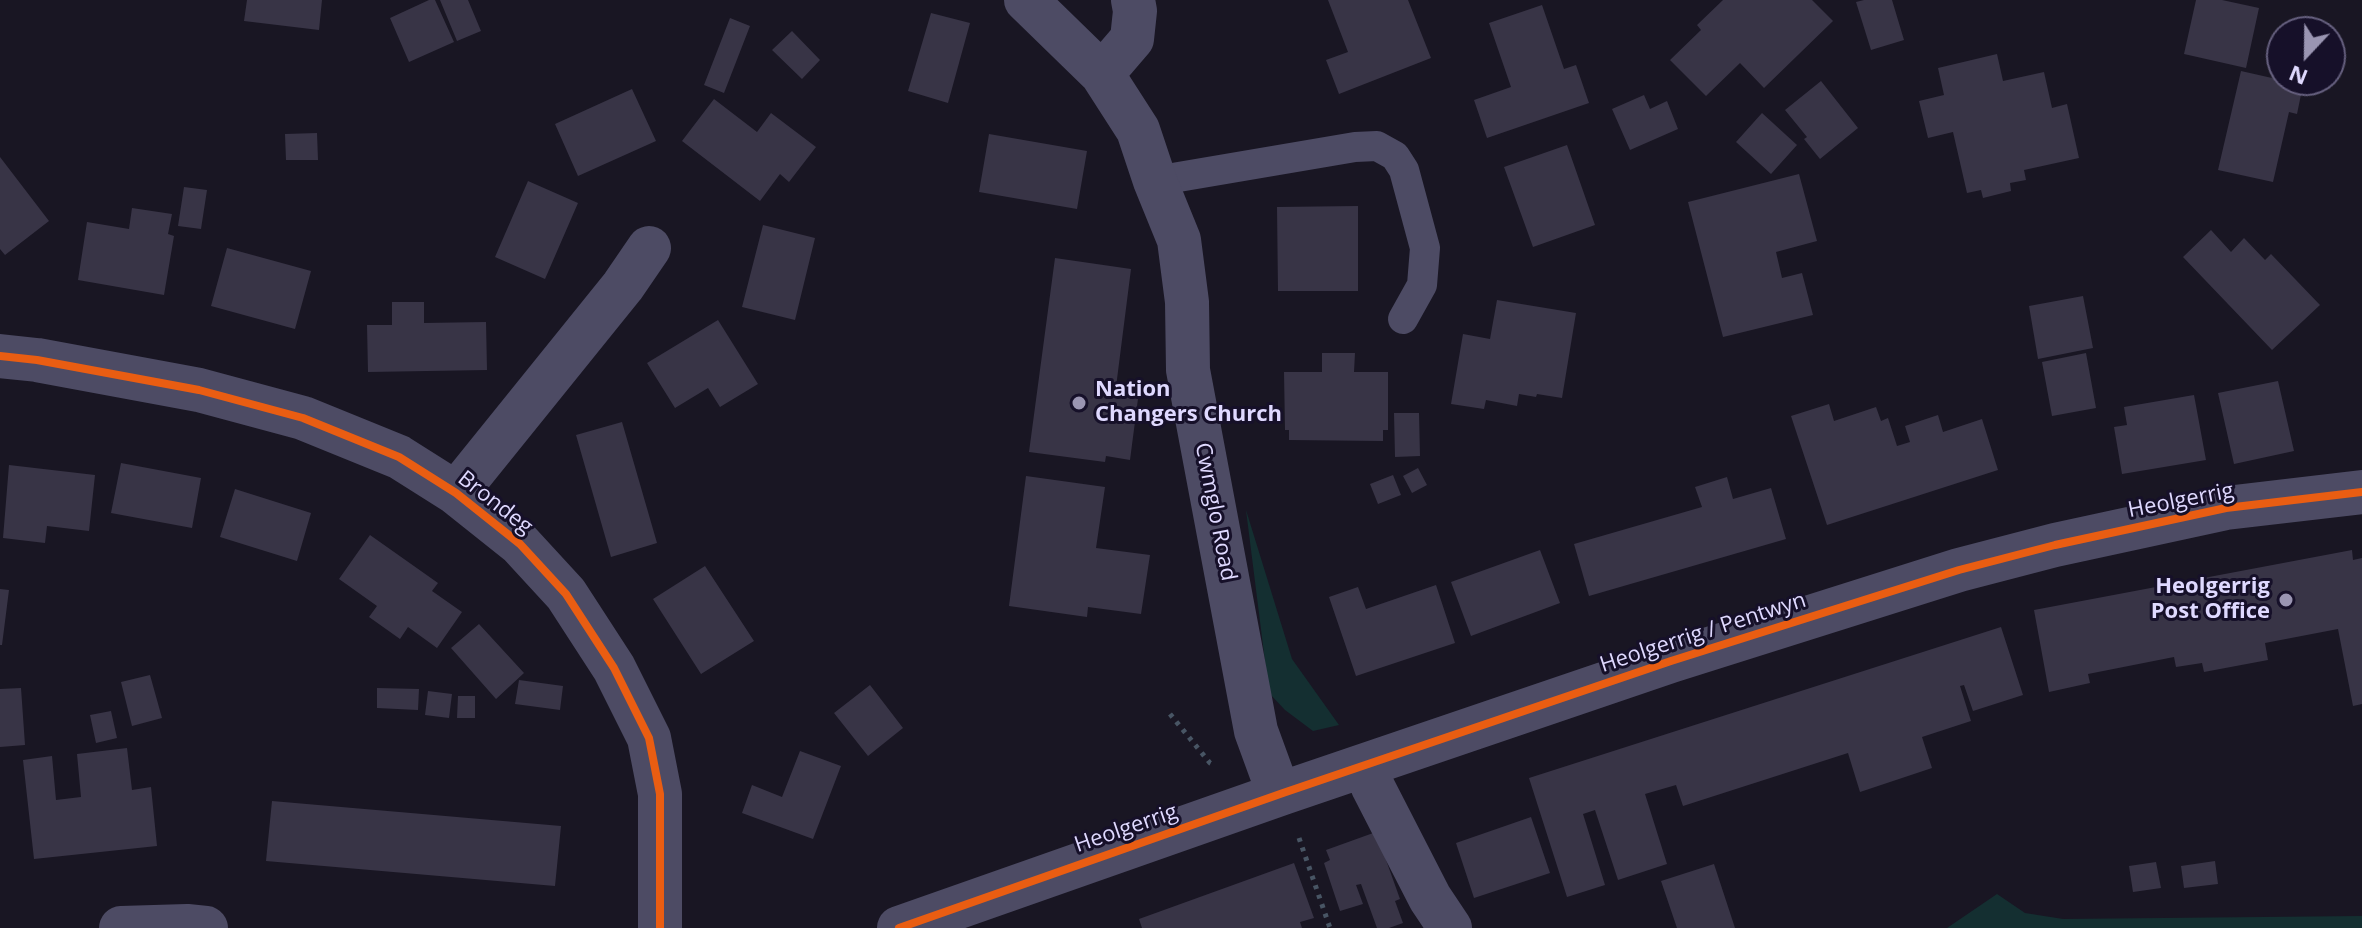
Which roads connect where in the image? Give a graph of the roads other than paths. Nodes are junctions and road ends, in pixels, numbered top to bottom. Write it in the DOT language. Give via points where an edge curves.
graph roads {
  1 [pos="1026,0"];
  2 [pos="1139,4"];
  3 [pos="1102,74"];
  4 [pos="1155,181"];
  5 [pos="649,248"];
  6 [pos="1403,319"];
  7 [pos="0,356"];
  8 [pos="2362,492"];
  9 [pos="456,493"];
  10 [pos="2055,545"];
  11 [pos="1365,767"];
  12 [pos="1281,794"];
  13 [pos="121,928"];
  14 [pos="206,928"];
  15 [pos="660,928"];
  16 [pos="899,928"];
  17 [pos="1450,928"];
  1 -- 3 [label="street, Cwmglo Road"];
  2 -- 3 [label="street" via="1132,39"];
  3 -- 4 [label="street, Cwmglo Road" via="1138,130"];
  4 -- 6 [label="lane" via="1355,147 1377,146 1395,156 1404,170 1425,248 1422,285"];
  4 -- 12 [label="street, Cwmglo Road" via="1179,240 1188,370 1256,731"];
  5 -- 9 [label="street, Brondeg"];
  7 -- 9 [label="street, Brondeg" via="199,390 303,418 399,457"];
  8 -- 10 [label="street, Heolgerrig" via="2226,508"];
  9 -- 15 [label="street, Brondeg" via="520,544 566,594 614,668 649,738 660,794"];
  10 -- 11 [label="street, Heolgerrig / Pentwyn" via="1671,661"];
  11 -- 12 [label="street, Heolgerrig"];
  11 -- 17 [label="street"];
  12 -- 16 [label="street, Heolgerrig"];
  13 -- 14 [label="street"];
}
